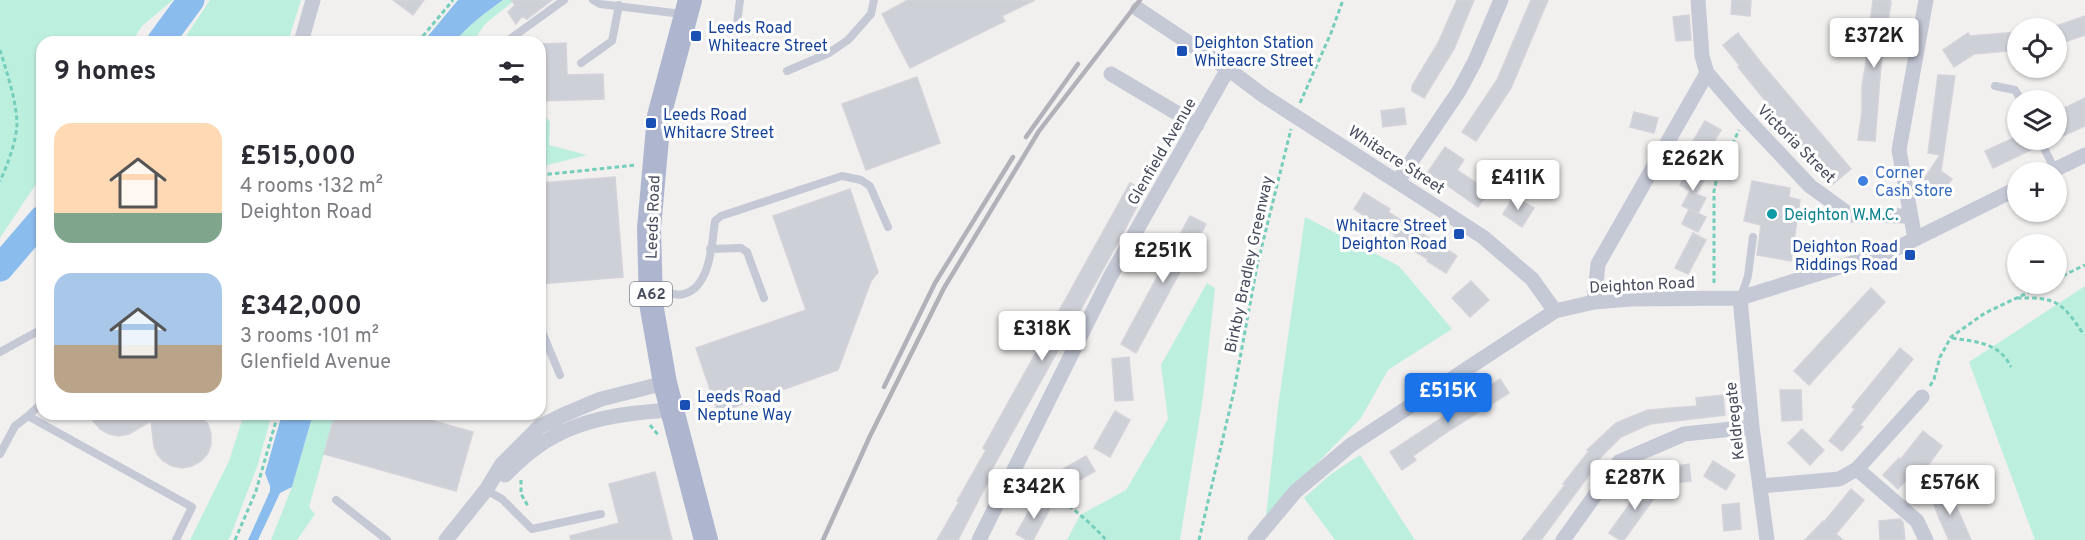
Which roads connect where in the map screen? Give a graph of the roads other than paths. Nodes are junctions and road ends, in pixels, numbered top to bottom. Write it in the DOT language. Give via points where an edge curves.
graph roads {
  1 [pos="313,0"];
  2 [pos="564,0"];
  3 [pos="592,0"];
  4 [pos="740,0"];
  5 [pos="874,0"];
  6 [pos="1501,0"];
  7 [pos="1698,0"];
  8 [pos="1926,0"];
  9 [pos="619,5"];
  10 [pos="688,7"];
  11 [pos="1138,9"];
  12 [pos="736,31"];
  13 [pos="303,36"];
  14 [pos="514,36"];
  15 [pos="581,63"];
  16 [pos="1228,69"];
  17 [pos="787,71"];
  18 [pos="1707,73"];
  19 [pos="1111,74"];
  20 [pos="1995,86"];
  21 [pos="2015,90"];
  22 [pos="1197,125"];
  23 [pos="2085,155"];
  24 [pos="2067,164"];
  25 [pos="1398,181"];
  26 [pos="2007,193"];
  27 [pos="1910,216"];
  28 [pos="888,227"];
  29 [pos="1753,237"];
  30 [pos="1914,239"];
  31 [pos="710,249"];
  32 [pos="651,276"];
  33 [pos="764,298"];
  34 [pos="1740,298"];
  35 [pos="1594,302"];
  36 [pos="1555,311"];
  37 [pos="36,332"];
  38 [pos="546,341"];
  39 [pos="0,352"];
  40 [pos="560,375"];
  41 [pos="665,383"];
  42 [pos="1922,397"];
  43 [pos="36,409"];
  44 [pos="671,410"];
  45 [pos="28,416"];
  46 [pos="546,419"];
  47 [pos="535,421"];
  48 [pos="583,424"];
  49 [pos="1752,428"];
  50 [pos="0,454"];
  51 [pos="1857,469"];
  52 [pos="1760,486"];
  53 [pos="486,490"];
  54 [pos="336,500"];
  55 [pos="601,514"];
  56 [pos="176,540"];
  57 [pos="387,540"];
  58 [pos="446,540"];
  59 [pos="706,540"];
  60 [pos="979,540"];
  61 [pos="1255,540"];
  62 [pos="1563,540"];
  63 [pos="1767,540"];
  64 [pos="1926,540"];
  1 -- 13 [label="street"];
  2 -- 14 [label="lane"];
  3 -- 9 [label="lane"];
  4 -- 12 [label="lane"];
  5 -- 17 [label="lane" via="871,14 848,40"];
  6 -- 25 [label="street" via="1459,91"];
  7 -- 18 [label="street"];
  8 -- 27 [label="street" via="1899,150"];
  9 -- 10 [label="lane"];
  9 -- 15 [label="lane" via="612,41"];
  10 -- 32 [label="main road, Leeds Road / A62" via="659,116 649,228"];
  11 -- 16 [label="street"];
  16 -- 22 [label="street, Glenfield Avenue"];
  16 -- 25 [label="street, Whitacre Street"];
  18 -- 27 [label="street, Victoria Street" via="1809,186 1850,215"];
  18 -- 35 [label="street" via="1599,264"];
  19 -- 22 [label="street"];
  20 -- 21 [label="lane"];
  22 -- 60 [label="street, Glenfield Avenue" via="1110,277"];
  23 -- 24 [label="street"];
  25 -- 36 [label="street, Whitacre Street" via="1483,237 1533,279"];
  26 -- 30 [label="street, Deighton Road"];
  27 -- 30 [label="street"];
  28 -- 31 [label="lane" via="870,186 842,176 721,216 715,221"];
  29 -- 34 [label="lane" via="1748,276"];
  30 -- 34 [label="street, Deighton Road" via="1891,251"];
  31 -- 32 [label="lane" via="706,271 696,289 674,295 663,290"];
  31 -- 33 [label="lane" via="741,248 747,252"];
  32 -- 41 [label="main road, Leeds Road / A62" via="651,303"];
  34 -- 35 [label="street, Deighton Road"];
  34 -- 49 [label="street, Keldregate"];
  35 -- 36 [label="street, Deighton Road"];
  36 -- 61 [label="street, Deighton Road" via="1351,445 1296,491"];
  37 -- 39 [label="lane"];
  38 -- 40 [label="lane"];
  41 -- 44 [label="main road, Leeds Road / A62"];
  41 -- 46 [label="street"];
  42 -- 51 [label="street"];
  43 -- 45 [label="lane"];
  44 -- 48 [label="street" via="621,414"];
  44 -- 59 [label="main road, Leeds Road / A62"];
  45 -- 50 [label="lane" via="15,426"];
  45 -- 56 [label="lane" via="192,507"];
  47 -- 48 [label="street" via="543,434 571,421"];
  47 -- 53 [label="street"];
  48 -- 53 [label="street" via="534,449"];
  49 -- 52 [label="street, Keldregate"];
  49 -- 62 [label="street" via="1684,434 1619,462"];
  51 -- 52 [label="street" via="1839,479"];
  51 -- 64 [label="street" via="1917,521"];
  52 -- 63 [label="street, Keldregate"];
  53 -- 55 [label="lane" via="502,499 532,529"];
  53 -- 58 [label="street"];
  54 -- 57 [label="lane"];
}
